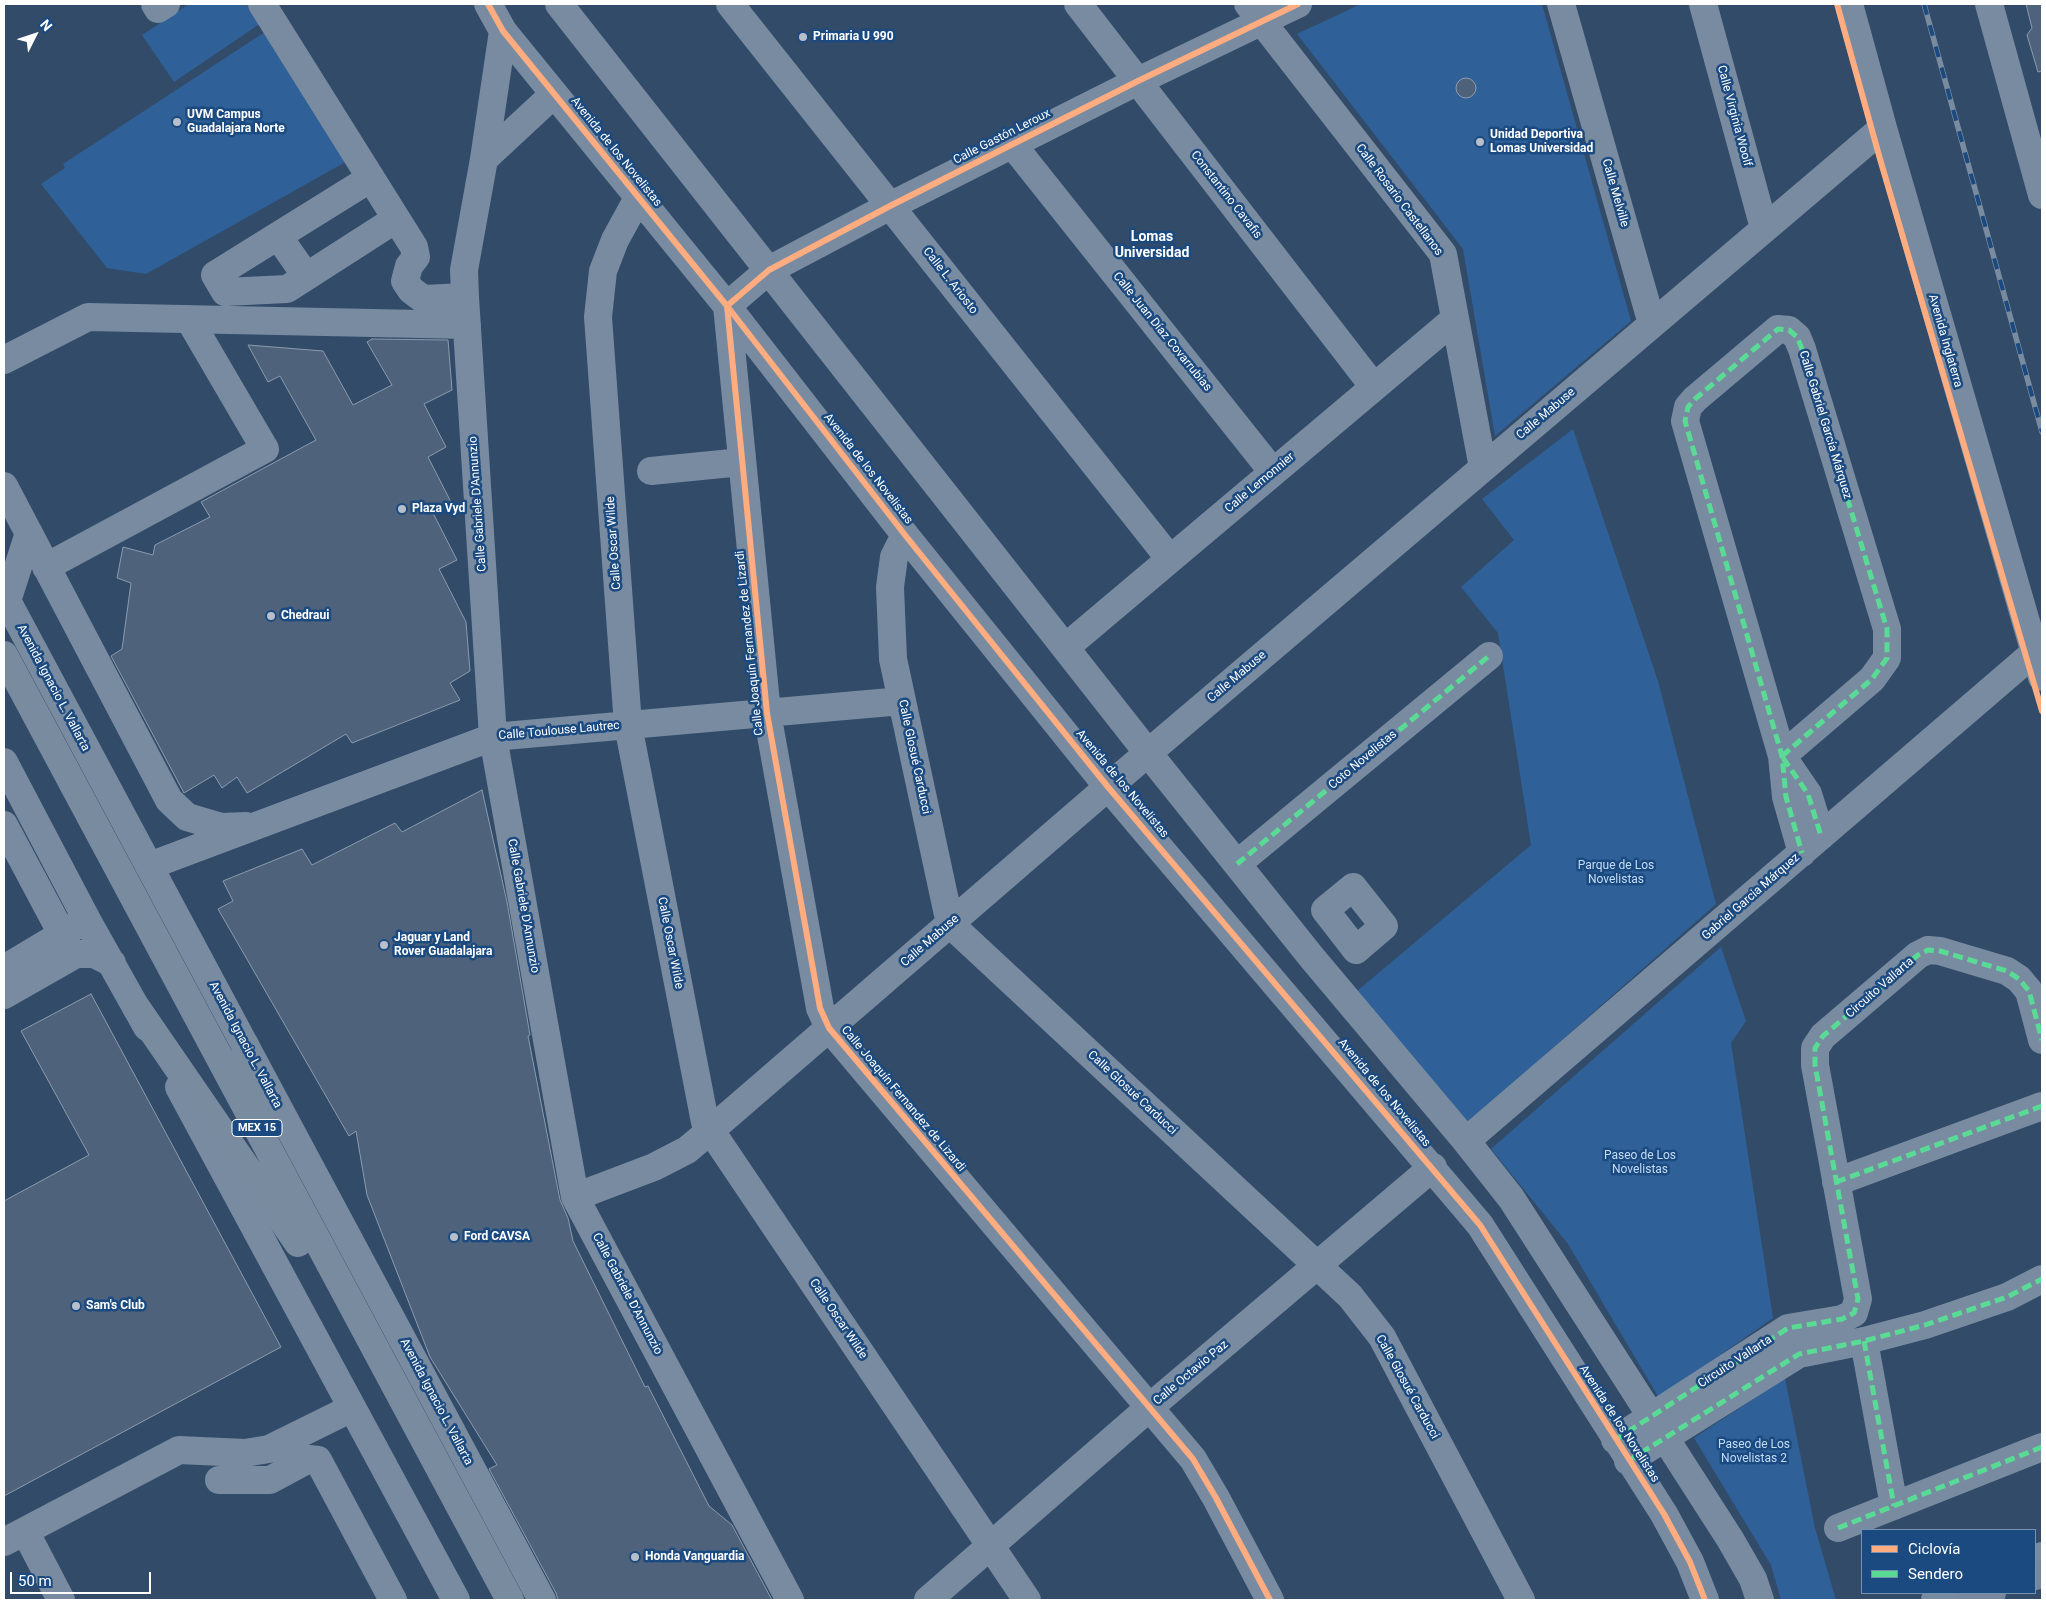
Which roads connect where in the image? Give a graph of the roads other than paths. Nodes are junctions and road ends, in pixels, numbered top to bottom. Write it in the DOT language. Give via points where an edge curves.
graph roads {
  1 [pos="155,4"];
  2 [pos="166,4"];
  3 [pos="262,4"];
  4 [pos="488,4"];
  5 [pos="559,4"];
  6 [pos="730,4"];
  7 [pos="1078,4"];
  8 [pos="1298,4"];
  9 [pos="1562,4"];
  10 [pos="1703,4"];
  11 [pos="1849,4"];
  12 [pos="1989,4"];
  13 [pos="1255,12"];
  14 [pos="503,31"];
  15 [pos="1138,81"];
  16 [pos="554,94"];
  17 [pos="1882,128"];
  18 [pos="1012,144"];
  19 [pos="484,159"];
  20 [pos="371,178"];
  21 [pos="2042,195"];
  22 [pos="638,198"];
  23 [pos="890,206"];
  24 [pos="396,219"];
  25 [pos="1764,228"];
  26 [pos="278,236"];
  27 [pos="769,270"];
  28 [pos="306,276"];
  29 [pos="465,297"];
  30 [pos="726,306"];
  31 [pos="189,319"];
  32 [pos="1455,319"];
  33 [pos="1652,324"];
  34 [pos="467,325"];
  35 [pos="4,360"];
  36 [pos="1374,387"];
  37 [pos="742,462"];
  38 [pos="1483,468"];
  39 [pos="651,471"];
  40 [pos="1273,472"];
  41 [pos="4,486"];
  42 [pos="29,533"];
  43 [pos="905,535"];
  44 [pos="1170,559"];
  45 [pos="46,567"];
  46 [pos="6,598"];
  47 [pos="1066,647"];
  48 [pos="4,655"];
  49 [pos="1489,656"];
  50 [pos="2039,664"];
  51 [pos="4,690"];
  52 [pos="902,701"];
  53 [pos="767,713"];
  54 [pos="628,725"];
  55 [pos="493,737"];
  56 [pos="1148,753"];
  57 [pos="1782,756"];
  58 [pos="4,762"];
  59 [pos="1108,786"];
  60 [pos="4,825"];
  61 [pos="257,826"];
  62 [pos="1812,844"];
  63 [pos="1237,864"];
  64 [pos="149,866"];
  65 [pos="87,920"];
  66 [pos="950,924"];
  67 [pos="62,934"];
  68 [pos="1344,934"];
  69 [pos="1313,959"];
  70 [pos="112,962"];
  71 [pos="4,969"];
  72 [pos="4,995"];
  73 [pos="136,1006"];
  74 [pos="829,1028"];
  75 [pos="2042,1040"];
  76 [pos="245,1045"];
  77 [pos="2042,1106"];
  78 [pos="711,1130"];
  79 [pos="1466,1141"];
  80 [pos="264,1143"];
  81 [pos="1433,1168"];
  82 [pos="1836,1182"];
  83 [pos="575,1197"];
  84 [pos="298,1244"];
  85 [pos="1317,1265"];
  86 [pos="2042,1280"];
  87 [pos="1864,1341"];
  88 [pos="1150,1407"];
  89 [pos="352,1408"];
  90 [pos="1657,1427"];
  91 [pos="2042,1447"];
  92 [pos="1622,1450"];
  93 [pos="219,1480"];
  94 [pos="1894,1506"];
  95 [pos="1838,1528"];
  96 [pos="14,1536"];
  97 [pos="990,1546"];
  98 [pos="1950,1594"];
  99 [pos="1989,1594"];
  100 [pos="62,1600"];
  101 [pos="393,1600"];
  102 [pos="456,1600"];
  103 [pos="489,1600"];
  104 [pos="510,1600"];
  105 [pos="542,1600"];
  106 [pos="790,1600"];
  107 [pos="928,1600"];
  108 [pos="1027,1600"];
  109 [pos="1270,1600"];
  110 [pos="1521,1600"];
  111 [pos="1705,1600"];
  112 [pos="1760,1600"];
  113 [pos="1935,1600"];
  114 [pos="1973,1600"];
  1 -- 2 [label="street" via="158,9"];
  3 -- 20 [label="street"];
  4 -- 14 [label="street, Avenida de los Novelistas"];
  5 -- 27 [label="street"];
  6 -- 23 [label="street, Calle L. Ariosto"];
  7 -- 15 [label="street, Constantino Cavafis"];
  8 -- 13 [label="street, Calle Gastón Leroux"];
  9 -- 33 [label="street, Calle Melville"];
  10 -- 25 [label="street, Calle Virginia Woolf"];
  11 -- 17 [label="street, Avenida Inglaterra"];
  12 -- 21 [label="street"];
  13 -- 15 [label="street, Calle Gastón Leroux"];
  13 -- 32 [label="street, Calle Rosario Castellanos" via="1443,254"];
  14 -- 16 [label="street, Avenida de los Novelistas"];
  14 -- 19 [label="street, Calle Gabriele D'Annunzio"];
  15 -- 18 [label="street, Calle Gastón Leroux"];
  15 -- 36 [label="street, Constantino Cavafis"];
  16 -- 19 [label="street"];
  16 -- 22 [label="street, Avenida de los Novelistas"];
  17 -- 25 [label="street, Calle Mabuse"];
  17 -- 50 [label="street, Avenida Inglaterra"];
  18 -- 23 [label="street, Calle Gastón Leroux"];
  18 -- 40 [label="street, Calle Juan Díaz Covarrubias"];
  19 -- 29 [label="street, Calle Gabriele D'Annunzio" via="464,270"];
  20 -- 24 [label="street"];
  20 -- 26 [label="street"];
  22 -- 30 [label="street, Avenida de los Novelistas"];
  22 -- 54 [label="street, Calle Oscar Wilde" via="615,240 603,271 598,317"];
  23 -- 27 [label="street, Calle Gastón Leroux"];
  23 -- 44 [label="street, Calle L. Ariosto"];
  24 -- 28 [label="street"];
  24 -- 29 [label="street" via="414,247 416,257 405,281 410,290 423,299"];
  25 -- 33 [label="street, Calle Mabuse"];
  26 -- 28 [label="street"];
  26 -- 28 [label="street" via="215,275 225,292 286,289"];
  27 -- 30 [label="street, Calle Gastón Leroux"];
  27 -- 47 [label="street"];
  29 -- 34 [label="street, Calle Gabriele D'Annunzio"];
  30 -- 37 [label="street, Calle Joaquín Fernandez de Lizardi"];
  30 -- 43 [label="street, Avenida de los Novelistas"];
  31 -- 34 [label="street"];
  31 -- 35 [label="street" via="88,317"];
  31 -- 45 [label="street" via="265,449"];
  32 -- 36 [label="street, Calle Lemonnier"];
  32 -- 38 [label="street, Calle Rosario Castellanos"];
  33 -- 38 [label="street, Calle Mabuse"];
  34 -- 55 [label="street, Calle Gabriele D'Annunzio"];
  36 -- 40 [label="street, Calle Lemonnier"];
  37 -- 39 [label="street"];
  37 -- 53 [label="street, Calle Joaquín Fernandez de Lizardi"];
  38 -- 56 [label="street, Calle Mabuse"];
  40 -- 44 [label="street, Calle Lemonnier"];
  41 -- 42 [label="street"];
  42 -- 45 [label="street"];
  42 -- 46 [label="street"];
  43 -- 52 [label="street, Calle Glosué Carducci" via="894,556 890,587 893,659"];
  43 -- 59 [label="street, Avenida de los Novelistas"];
  44 -- 47 [label="street, Calle Lemonnier"];
  45 -- 61 [label="street" via="169,800 187,817 221,827"];
  46 -- 64 [label="street, Avenida Ignacio L. Vallarta"];
  47 -- 56 [label="street"];
  48 -- 80 [label="highway, MEX 15"];
  49 -- 63 [label="street, Coto Novelistas"];
  50 -- 62 [label="street, Gabriel Garcia Márquez"];
  51 -- 84 [label="highway, MEX 15"];
  52 -- 53 [label="street, Calle Toulouse Lautrec"];
  52 -- 66 [label="street, Calle Glosué Carducci"];
  53 -- 54 [label="street, Calle Toulouse Lautrec"];
  53 -- 74 [label="street, Calle Joaquín Fernandez de Lizardi" via="820,1008"];
  54 -- 55 [label="street, Calle Toulouse Lautrec"];
  54 -- 78 [label="street, Calle Oscar Wilde" via="705,1122"];
  55 -- 61 [label="street, Calle Toulouse Lautrec"];
  55 -- 83 [label="street, Calle Gabriele D'Annunzio"];
  56 -- 59 [label="street, Calle Mabuse"];
  56 -- 63 [label="street"];
  57 -- 57 [label="street, Calle Gabriel García Márquez" via="1872,679 1887,658 1887,639 1802,348 1789,330 1778,329 1695,398 1688,407 1685,421"];
  57 -- 62 [label="street, Calle Gabriel García Márquez" via="1786,797"];
  58 -- 65 [label="street"];
  59 -- 66 [label="street, Calle Mabuse"];
  59 -- 81 [label="street, Avenida de los Novelistas"];
  60 -- 67 [label="street"];
  61 -- 64 [label="street, Calle Toulouse Lautrec"];
  62 -- 79 [label="street, Gabriel Garcia Márquez"];
  63 -- 69 [label="street"];
  64 -- 76 [label="street, Avenida Ignacio L. Vallarta"];
  65 -- 67 [label="street"];
  65 -- 70 [label="street"];
  66 -- 74 [label="street, Calle Mabuse"];
  66 -- 85 [label="street, Calle Glosué Carducci"];
  67 -- 71 [label="street"];
  68 -- 69 [label="street"];
  69 -- 79 [label="street"];
  70 -- 72 [label="street" via="94,954 76,954"];
  70 -- 73 [label="street"];
  73 -- 84 [label="highway"];
  73 -- 89 [label="street"];
  74 -- 78 [label="street, Calle Mabuse"];
  74 -- 88 [label="street, Calle Joaquín Fernandez de Lizardi"];
  75 -- 82 [label="street, Circuito Vallarta" via="2029,991 2019,979 2007,971 1940,950 1928,950 1918,955 1823,1036 1815,1048 1815,1065"];
  76 -- 80 [label="highway"];
  76 -- 105 [label="street, Avenida Ignacio L. Vallarta"];
  77 -- 82 [label="street"];
  78 -- 83 [label="street, Calle Mabuse" via="687,1150"];
  78 -- 97 [label="street, Calle Oscar Wilde"];
  79 -- 90 [label="street" via="1511,1198"];
  80 -- 104 [label="highway, MEX 15"];
  81 -- 85 [label="street, Calle Octavio Paz"];
  81 -- 92 [label="street, Avenida de los Novelistas" via="1480,1225"];
  82 -- 90 [label="street, Circuito Vallarta" via="1858,1299 1854,1313 1842,1319 1788,1328"];
  83 -- 106 [label="street, Calle Gabriele D'Annunzio"];
  84 -- 103 [label="highway, MEX 15"];
  85 -- 88 [label="street, Calle Octavio Paz"];
  85 -- 110 [label="street, Calle Glosué Carducci" via="1350,1296 1382,1338"];
  86 -- 87 [label="street, Circuito Vallarta" via="2007,1297 1925,1325"];
  87 -- 90 [label="street, Circuito Vallarta" via="1799,1354"];
  87 -- 94 [label="street"];
  88 -- 97 [label="street, Calle Octavio Paz"];
  88 -- 109 [label="street, Calle Joaquín Fernandez de Lizardi" via="1193,1459"];
  89 -- 96 [label="street" via="269,1449 245,1453 179,1450"];
  89 -- 102 [label="street"];
  90 -- 92 [label="street, Circuito Vallarta"];
  90 -- 112 [label="street" via="1730,1539 1753,1580"];
  91 -- 94 [label="street"];
  92 -- 111 [label="street, Avenida de los Novelistas" via="1664,1514"];
  93 -- 101 [label="street" via="270,1480 308,1459 318,1460"];
  94 -- 95 [label="street"];
  96 -- 100 [label="street"];
  97 -- 107 [label="street, Calle Octavio Paz"];
  97 -- 108 [label="street, Calle Oscar Wilde"];
  98 -- 113 [label="street"];
  99 -- 114 [label="main road"];
}
